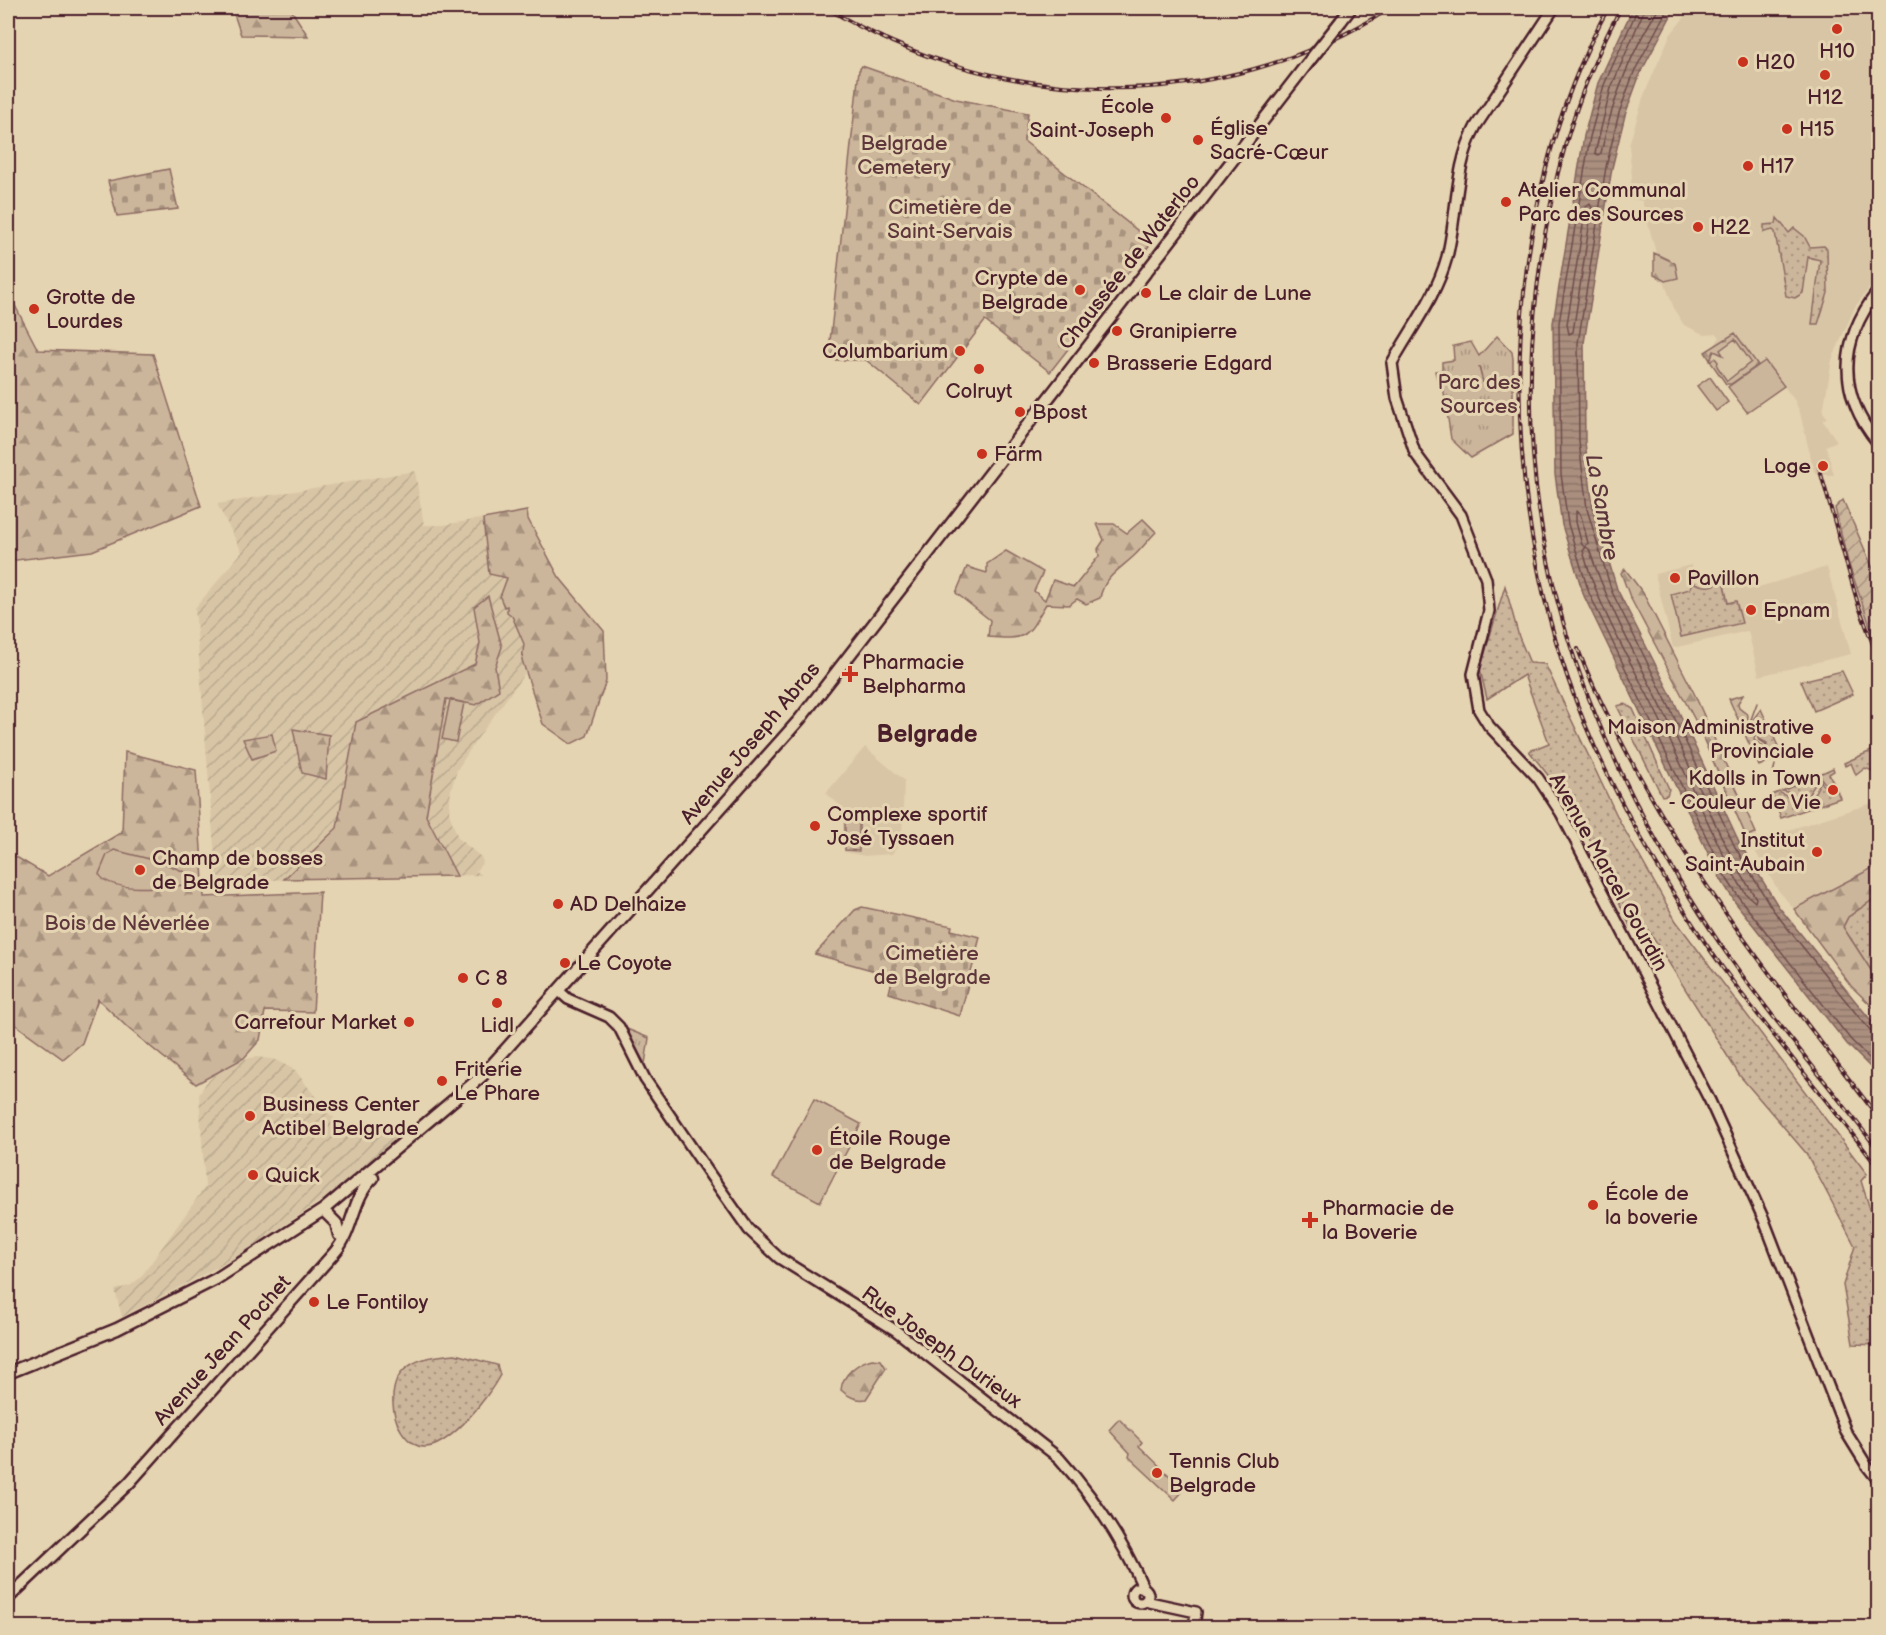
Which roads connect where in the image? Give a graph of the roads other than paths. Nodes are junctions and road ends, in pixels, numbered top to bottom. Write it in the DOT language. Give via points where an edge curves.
graph roads {
  1 [pos="1351,8"];
  2 [pos="1554,8"];
  3 [pos="1878,291"];
  4 [pos="1878,443"];
  5 [pos="960,512"];
  6 [pos="559,991"];
  7 [pos="384,1161"];
  8 [pos="361,1180"];
  9 [pos="323,1210"];
  10 [pos="342,1239"];
  11 [pos="8,1372"];
  12 [pos="195,1410"];
  13 [pos="1878,1480"];
  14 [pos="8,1598"];
  15 [pos="1194,1628"];
  1 -- 5 [label="main road, Chaussée de Waterloo, bridge"];
  2 -- 13 [label="street, Avenue Marcel Gourdin" via="1467,144 1452,236 1441,276 1421,318 1392,363 1396,398 1415,453 1461,516 1486,579 1489,611 1473,674 1479,710 1538,778 1561,813 1706,1091 1764,1220 1846,1432"];
  3 -- 4 [label="street" via="1856,326 1848,352 1853,400"];
  5 -- 6 [label="main road, Avenue Joseph Abras" via="800,719"];
  6 -- 7 [label="main road" via="482,1076"];
  6 -- 15 [label="street, Rue Joseph Durieux" via="609,1017 619,1027 645,1079 763,1245 895,1330 1059,1458 1082,1483 1138,1574 1146,1595 1196,1612"];
  7 -- 8 [label="main road"];
  7 -- 10 [label="main road" via="381,1170 363,1186"];
  8 -- 9 [label="main road"];
  8 -- 10 [label="main road"];
  9 -- 10 [label="main road" via="336,1223"];
  9 -- 11 [label="main road" via="216,1279 117,1329"];
  10 -- 12 [label="main road, Avenue Jean Pochet"];
  10 -- 12 [label="main road" via="330,1247"];
  12 -- 14 [label="main road, Avenue Jean Pochet" via="129,1483"];
}
